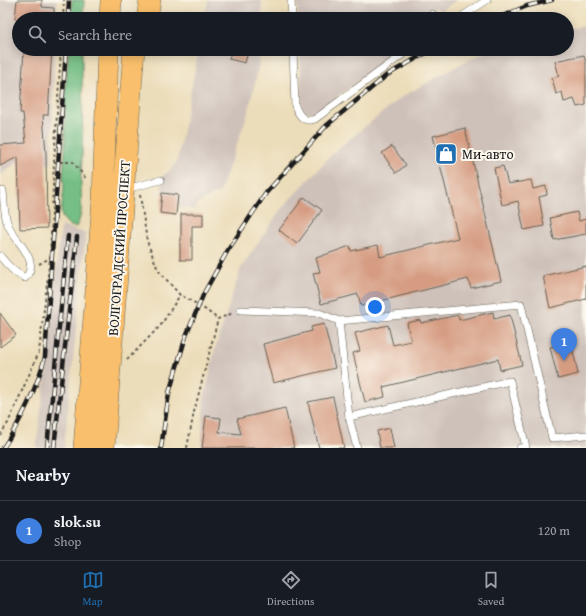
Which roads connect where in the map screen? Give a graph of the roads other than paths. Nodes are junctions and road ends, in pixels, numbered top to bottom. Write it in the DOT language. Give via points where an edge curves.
graph roads {
  1 [pos="111,0"];
  2 [pos="138,0"];
  3 [pos="150,0"];
  4 [pos="291,0"];
  5 [pos="487,0"];
  6 [pos="110,12"];
  7 [pos="137,12"];
  8 [pos="148,12"];
  9 [pos="292,12"];
  10 [pos="469,12"];
  11 [pos="108,56"];
  12 [pos="134,56"];
  13 [pos="141,56"];
  14 [pos="293,56"];
  15 [pos="400,56"];
  16 [pos="129,122"];
  17 [pos="161,180"];
  18 [pos="131,188"];
  19 [pos="3,191"];
  20 [pos="0,256"];
  21 [pos="241,310"];
  22 [pos="339,321"];
  23 [pos="349,417"];
  24 [pos="586,435"];
  25 [pos="84,448"];
  26 [pos="104,448"];
  27 [pos="357,448"];
  28 [pos="520,448"];
  1 -- 6 [label="main road"];
  2 -- 7 [label="main road"];
  3 -- 8 [label="main road"];
  4 -- 9 [label="lane"];
  5 -- 10 [label="lane"];
  11 -- 25 [label="main road, ВОЛГОГРАДСКИЙ ПРОСПЕКТ" via="103,199"];
  12 -- 16 [label="main road, ВОЛГОГРАДСКИЙ ПРОСПЕКТ"];
  13 -- 16 [label="main road"];
  14 -- 15 [label="lane" via="295,106 298,114 309,121"];
  16 -- 18 [label="main road, ВОЛГОГРАДСКИЙ ПРОСПЕКТ"];
  17 -- 18 [label="lane"];
  18 -- 26 [label="main road, ВОЛГОГРАДСКИЙ ПРОСПЕКТ"];
  19 -- 20 [label="lane" via="7,223 30,259 29,274 25,278 18,275"];
  21 -- 22 [label="lane" via="319,313"];
  22 -- 23 [label="lane"];
  22 -- 24 [label="lane" via="521,304 552,438"];
  23 -- 27 [label="lane"];
  23 -- 28 [label="lane" via="510,382 526,447"];
}
